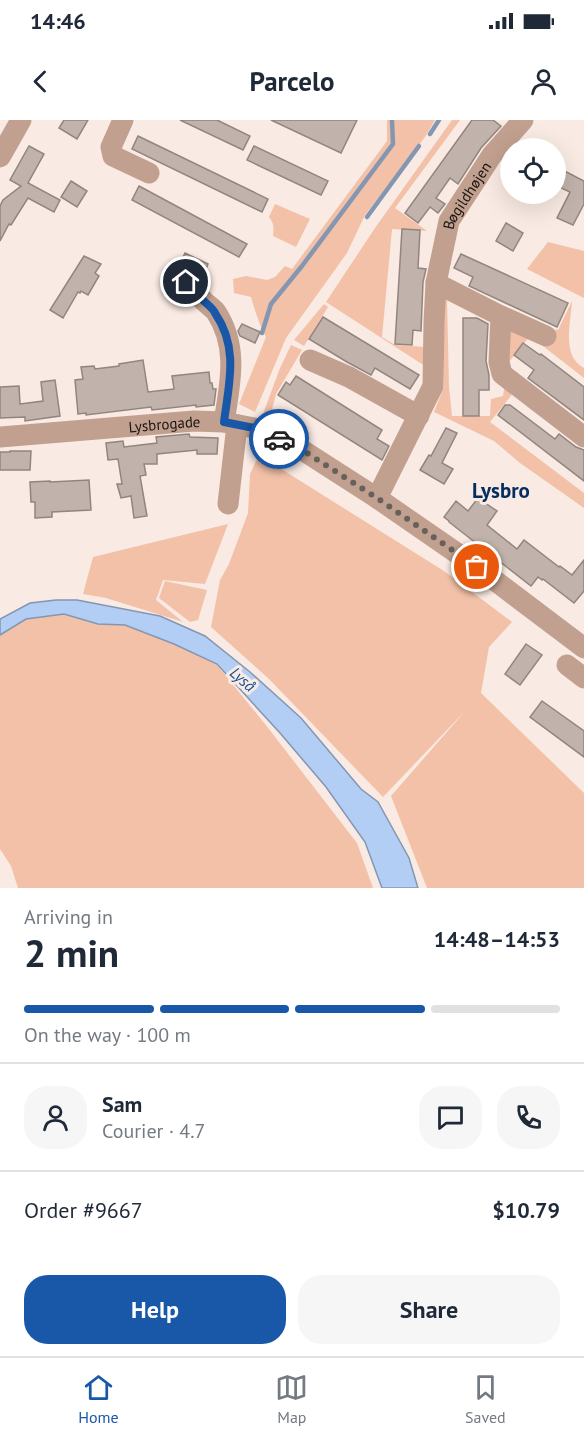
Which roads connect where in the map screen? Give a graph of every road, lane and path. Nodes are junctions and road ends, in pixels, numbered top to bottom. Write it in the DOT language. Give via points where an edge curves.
graph roads {
  1 [pos="123,120"];
  2 [pos="523,120"];
  3 [pos="12,124"];
  4 [pos="0,157"];
  5 [pos="149,172"];
  6 [pos="186,282"];
  7 [pos="436,283"];
  8 [pos="501,316"];
  9 [pos="546,336"];
  10 [pos="310,360"];
  11 [pos="419,416"];
  12 [pos="230,423"];
  13 [pos="0,437"];
  14 [pos="584,437"];
  15 [pos="377,498"];
  16 [pos="228,504"];
  17 [pos="584,648"];
  18 [pos="567,665"];
  19 [pos="584,678"];
  1 -- 5 [label="street" via="111,147 113,156"];
  2 -- 7 [label="street, Bøgildhøjen" via="492,155 449,221"];
  3 -- 4 [label="street"];
  6 -- 12 [label="street" via="215,311 230,348"];
  7 -- 8 [label="street"];
  7 -- 11 [label="street, Bøgildhøjen" via="433,386"];
  8 -- 9 [label="street"];
  8 -- 14 [label="street" via="502,374"];
  10 -- 11 [label="street"];
  11 -- 15 [label="street, Bøgildhøjen"];
  12 -- 13 [label="street, Lysbrogade" via="194,421"];
  12 -- 15 [label="street, Lysbrogade" via="254,428 296,446"];
  12 -- 16 [label="street"];
  15 -- 17 [label="street, Lysbrogade"];
  18 -- 19 [label="street"];
}
